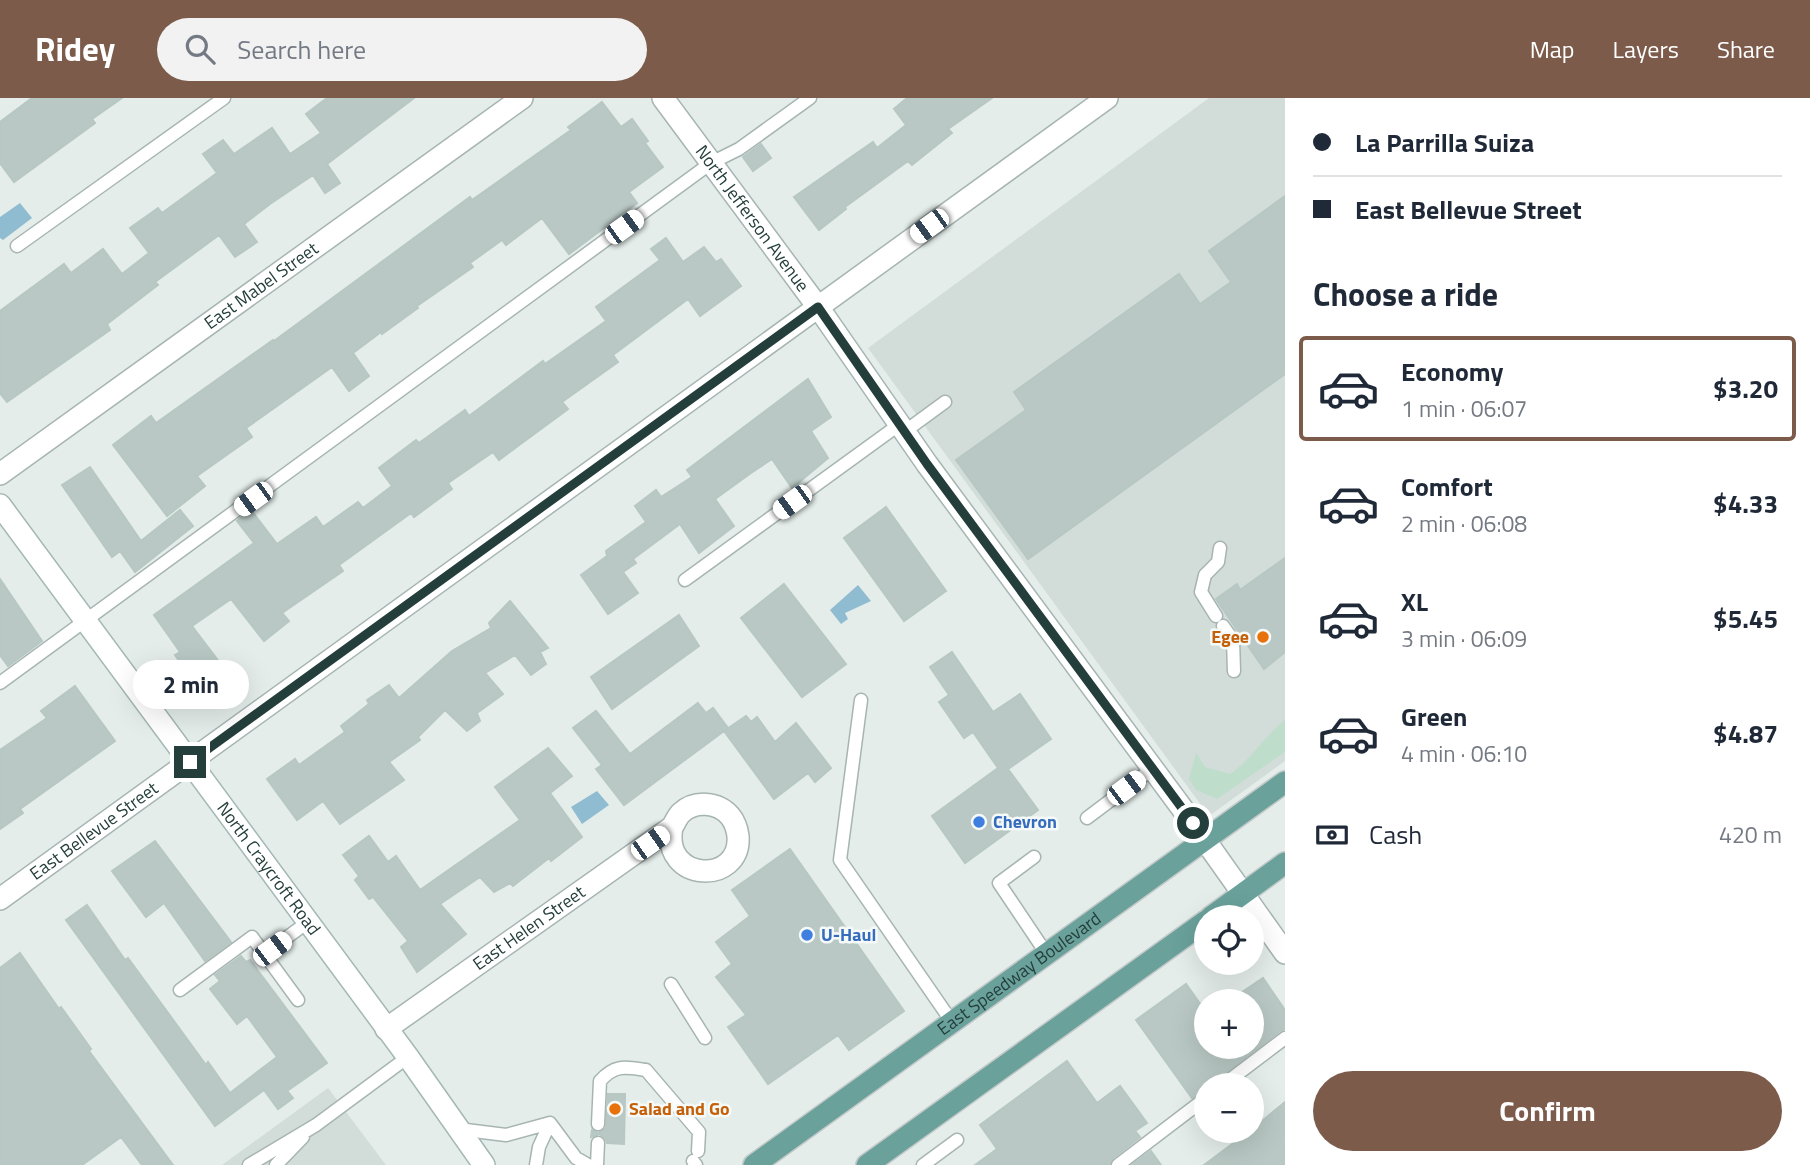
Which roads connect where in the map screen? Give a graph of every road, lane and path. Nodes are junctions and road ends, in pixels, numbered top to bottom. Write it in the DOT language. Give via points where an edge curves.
graph roads {
  1 [pos="224,98"];
  2 [pos="522,98"];
  3 [pos="663,98"];
  4 [pos="810,98"];
  5 [pos="1107,98"];
  6 [pos="711,163"];
  7 [pos="17,246"];
  8 [pos="818,307"];
  9 [pos="945,402"];
  10 [pos="902,428"];
  11 [pos="0,474"];
  12 [pos="0,505"];
  13 [pos="1220,548"];
  14 [pos="685,580"];
  15 [pos="86,621"];
  16 [pos="1234,671"];
  17 [pos="0,683"];
  18 [pos="861,700"];
  19 [pos="190,762"];
  20 [pos="1152,769"];
  21 [pos="1285,782"];
  22 [pos="1087,818"];
  23 [pos="672,827"];
  24 [pos="1206,840"];
  25 [pos="1034,857"];
  26 [pos="1285,863"];
  27 [pos="1244,893"];
  28 [pos="0,900"];
  29 [pos="1228,905"];
  30 [pos="308,922"];
  31 [pos="1194,930"];
  32 [pos="1046,953"];
  33 [pos="1285,953"];
  34 [pos="264,954"];
  35 [pos="671,984"];
  36 [pos="180,990"];
  37 [pos="298,1000"];
  38 [pos="952,1022"];
  39 [pos="386,1029"];
  40 [pos="705,1038"];
  41 [pos="1285,1038"];
  42 [pos="408,1058"];
  43 [pos="1239,1073"];
  44 [pos="1194,1107"];
  45 [pos="550,1124"];
  46 [pos="598,1124"];
  47 [pos="316,1125"];
  48 [pos="458,1129"];
  49 [pos="957,1140"];
  50 [pos="598,1143"];
  51 [pos="696,1159"];
  52 [pos="249,1165"];
  53 [pos="276,1165"];
  54 [pos="484,1165"];
  55 [pos="536,1165"];
  56 [pos="588,1165"];
  57 [pos="597,1165"];
  58 [pos="754,1165"];
  59 [pos="867,1165"];
  60 [pos="923,1165"];
  61 [pos="1118,1165"];
  1 -- 7 [label="lane"];
  2 -- 11 [label="street, East Mabel Street"];
  3 -- 6 [label="street, North Jefferson Avenue"];
  4 -- 6 [label="lane" via="739,149"];
  5 -- 8 [label="street, East Bellevue Street"];
  6 -- 8 [label="street, North Jefferson Avenue"];
  6 -- 15 [label="lane"];
  8 -- 10 [label="street, North Jefferson Avenue"];
  8 -- 19 [label="street, East Bellevue Street"];
  9 -- 10 [label="lane"];
  10 -- 14 [label="lane"];
  10 -- 20 [label="street, North Jefferson Avenue"];
  12 -- 15 [label="street, North Craycroft Road"];
  13 -- 16 [label="lane" via="1218,562 1205,575 1201,592 1233,640"];
  15 -- 17 [label="lane"];
  15 -- 19 [label="street, North Craycroft Road"];
  18 -- 38 [label="lane" via="840,860"];
  19 -- 28 [label="street, East Bellevue Street"];
  19 -- 30 [label="street, North Craycroft Road"];
  20 -- 22 [label="lane"];
  20 -- 24 [label="street, North Jefferson Avenue"];
  21 -- 24 [label="main road, East Speedway Boulevard"];
  23 -- 39 [label="street, East Helen Street"];
  24 -- 27 [label="street, North Jefferson Avenue"];
  24 -- 32 [label="main road, East Speedway Boulevard"];
  25 -- 32 [label="lane" via="999,883"];
  26 -- 27 [label="main road"];
  27 -- 29 [label="main road"];
  27 -- 33 [label="street, North Jefferson Avenue"];
  30 -- 34 [label="lane"];
  30 -- 39 [label="street, North Craycroft Road"];
  31 -- 59 [label="main road"];
  32 -- 38 [label="main road, East Speedway Boulevard"];
  34 -- 36 [label="lane" via="252,937"];
  34 -- 37 [label="lane"];
  35 -- 40 [label="lane"];
  38 -- 58 [label="main road, East Speedway Boulevard"];
  39 -- 42 [label="street, North Craycroft Road"];
  41 -- 43 [label="lane"];
  42 -- 47 [label="lane"];
  42 -- 48 [label="street, North Craycroft Road"];
  44 -- 61 [label="lane"];
  45 -- 48 [label="lane" via="506,1135"];
  45 -- 55 [label="lane"];
  45 -- 56 [label="lane" via="576,1158"];
  46 -- 51 [label="lane" via="600,1081 608,1072 622,1067 646,1070 699,1132"];
  47 -- 52 [label="lane"];
  47 -- 53 [label="lane"];
  48 -- 54 [label="street, North Craycroft Road"];
  49 -- 60 [label="lane"];
  50 -- 57 [label="lane"];
}
